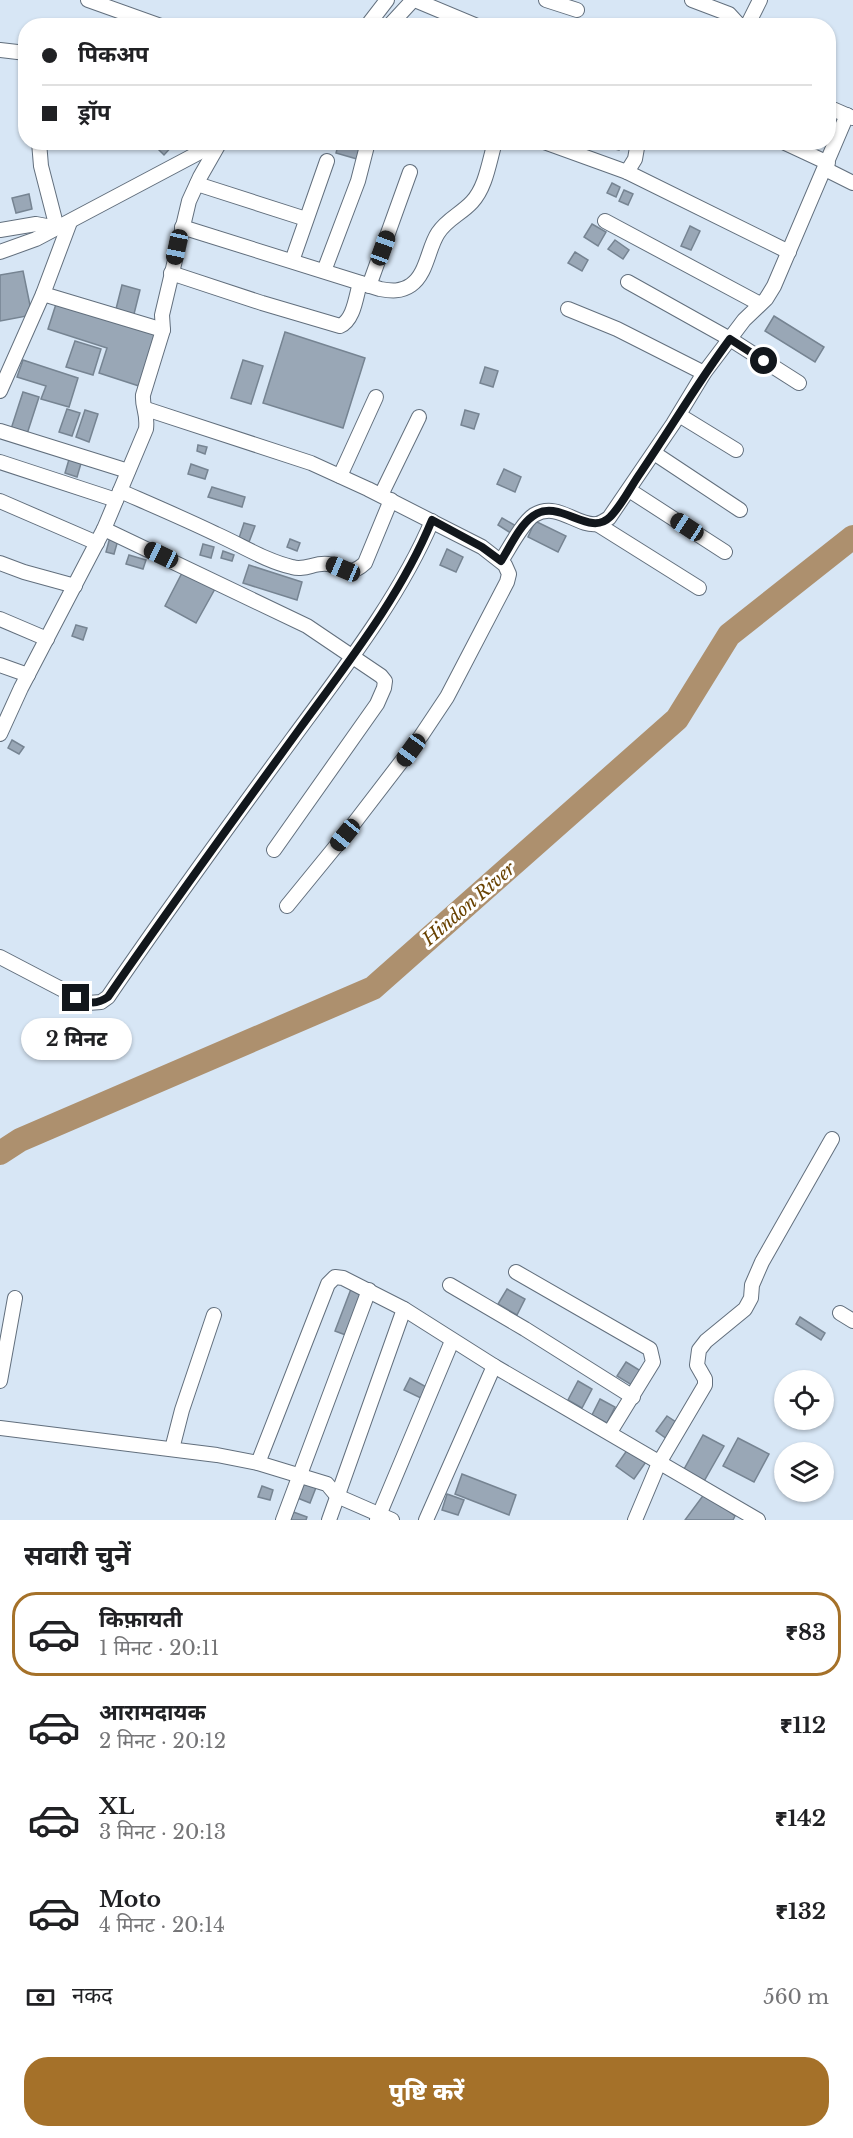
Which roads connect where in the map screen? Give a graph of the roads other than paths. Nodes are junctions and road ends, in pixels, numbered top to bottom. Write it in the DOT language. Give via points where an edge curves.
graph roads {
  1 [pos="88,0"];
  2 [pos="387,0"];
  3 [pos="414,0"];
  4 [pos="546,0"];
  5 [pos="692,0"];
  6 [pos="760,0"];
  7 [pos="577,10"];
  8 [pos="139,18"];
  9 [pos="373,18"];
  10 [pos="397,18"];
  11 [pos="458,18"];
  12 [pos="733,18"];
  13 [pos="751,18"];
  14 [pos="0,50"];
  15 [pos="18,52"];
  16 [pos="836,111"];
  17 [pos="850,117"];
  18 [pos="836,146"];
  19 [pos="40,150"];
  20 [pos="205,150"];
  21 [pos="216,150"];
  22 [pos="366,150"];
  23 [pos="493,150"];
  24 [pos="566,150"];
  25 [pos="637,150"];
  26 [pos="797,150"];
  27 [pos="834,150"];
  28 [pos="327,161"];
  29 [pos="826,166"];
  30 [pos="410,172"];
  31 [pos="627,172"];
  32 [pos="853,183"];
  33 [pos="197,184"];
  34 [pos="306,219"];
  35 [pos="605,221"];
  36 [pos="70,222"];
  37 [pos="182,227"];
  38 [pos="57,228"];
  39 [pos="0,230"];
  40 [pos="0,252"];
  41 [pos="789,252"];
  42 [pos="292,261"];
  43 [pos="324,271"];
  44 [pos="171,273"];
  45 [pos="628,282"];
  46 [pos="365,284"];
  47 [pos="43,294"];
  48 [pos="760,304"];
  49 [pos="568,309"];
  50 [pos="163,330"];
  51 [pos="730,339"];
  52 [pos="6,360"];
  53 [pos="704,373"];
  54 [pos="798,383"];
  55 [pos="0,391"];
  56 [pos="376,397"];
  57 [pos="146,409"];
  58 [pos="679,415"];
  59 [pos="420,417"];
  60 [pos="0,431"];
  61 [pos="736,450"];
  62 [pos="654,453"];
  63 [pos="0,462"];
  64 [pos="128,471"];
  65 [pos="340,476"];
  66 [pos="629,490"];
  67 [pos="118,496"];
  68 [pos="386,498"];
  69 [pos="0,501"];
  70 [pos="740,510"];
  71 [pos="432,520"];
  72 [pos="597,524"];
  73 [pos="104,529"];
  74 [pos="97,543"];
  75 [pos="725,552"];
  76 [pos="501,561"];
  77 [pos="0,563"];
  78 [pos="75,586"];
  79 [pos="699,588"];
  80 [pos="0,620"];
  81 [pos="47,639"];
  82 [pos="351,656"];
  83 [pos="0,665"];
  84 [pos="28,675"];
  85 [pos="0,734"];
  86 [pos="274,850"];
  87 [pos="287,906"];
  88 [pos="0,957"];
  89 [pos="832,1139"];
  90 [pos="516,1272"];
  91 [pos="450,1285"];
  92 [pos="369,1290"];
  93 [pos="15,1298"];
  94 [pos="404,1309"];
  95 [pos="840,1313"];
  96 [pos="214,1315"];
  97 [pos="853,1321"];
  98 [pos="452,1341"];
  99 [pos="494,1366"];
  100 [pos="0,1381"];
  101 [pos="633,1397"];
  102 [pos="0,1428"];
  103 [pos="610,1432"];
  104 [pos="172,1449"];
  105 [pos="258,1463"];
  106 [pos="659,1464"];
  107 [pos="301,1475"];
  108 [pos="337,1496"];
  109 [pos="382,1518"];
  110 [pos="283,1520"];
  111 [pos="329,1520"];
  112 [pos="426,1520"];
  113 [pos="635,1520"];
  114 [pos="758,1520"];
  1 -- 8 [label="street"];
  2 -- 9 [label="street"];
  3 -- 10 [label="street"];
  3 -- 11 [label="street"];
  4 -- 7 [label="street"];
  5 -- 12 [label="street"];
  6 -- 13 [label="street"];
  14 -- 15 [label="street"];
  16 -- 17 [label="street"];
  17 -- 18 [label="street"];
  19 -- 38 [label="street"];
  20 -- 36 [label="street"];
  21 -- 33 [label="street"];
  22 -- 43 [label="street"];
  23 -- 46 [label="street" via="476,197 436,235 414,284 393,291"];
  24 -- 31 [label="street"];
  25 -- 31 [label="street"];
  26 -- 29 [label="street"];
  27 -- 29 [label="street"];
  28 -- 34 [label="street"];
  29 -- 32 [label="street"];
  29 -- 41 [label="street"];
  30 -- 46 [label="street"];
  31 -- 41 [label="street"];
  33 -- 34 [label="street"];
  33 -- 37 [label="street"];
  34 -- 42 [label="street"];
  35 -- 48 [label="street"];
  36 -- 38 [label="street"];
  36 -- 47 [label="street"];
  37 -- 42 [label="street"];
  37 -- 44 [label="street"];
  38 -- 39 [label="street" via="36,224"];
  38 -- 40 [label="street"];
  41 -- 48 [label="street" via="774,286"];
  42 -- 43 [label="street"];
  43 -- 46 [label="street"];
  44 -- 46 [label="street" via="340,326 346,323"];
  44 -- 50 [label="street" via="162,315"];
  45 -- 51 [label="street"];
  47 -- 50 [label="street"];
  47 -- 52 [label="street"];
  48 -- 51 [label="street"];
  49 -- 53 [label="street"];
  50 -- 57 [label="street" via="143,395"];
  51 -- 53 [label="street"];
  51 -- 54 [label="street"];
  52 -- 55 [label="street"];
  53 -- 58 [label="street"];
  56 -- 65 [label="street"];
  57 -- 64 [label="street" via="146,429"];
  57 -- 65 [label="street"];
  58 -- 61 [label="street"];
  58 -- 62 [label="street"];
  59 -- 68 [label="street"];
  60 -- 64 [label="street"];
  62 -- 66 [label="street"];
  62 -- 70 [label="street"];
  63 -- 67 [label="street"];
  64 -- 67 [label="street"];
  65 -- 68 [label="street"];
  66 -- 72 [label="street" via="609,518"];
  66 -- 75 [label="street"];
  67 -- 68 [label="street" via="192,522 294,568 324,563 352,572 365,564"];
  67 -- 73 [label="street"];
  68 -- 71 [label="street"];
  69 -- 74 [label="street"];
  71 -- 76 [label="street"];
  71 -- 82 [label="street" via="419,552"];
  72 -- 76 [label="street" via="554,511 535,514"];
  72 -- 79 [label="street"];
  73 -- 74 [label="street"];
  73 -- 82 [label="street" via="307,626"];
  74 -- 78 [label="street"];
  76 -- 87 [label="street" via="509,574 507,582 447,697 390,778"];
  77 -- 78 [label="street"];
  78 -- 81 [label="street"];
  80 -- 81 [label="street"];
  81 -- 84 [label="street"];
  82 -- 86 [label="street" via="381,676 384,688 377,704"];
  82 -- 88 [label="street" via="108,997 88,1003"];
  83 -- 84 [label="street"];
  84 -- 85 [label="street"];
  89 -- 106 [label="street" via="762,1262 745,1309 699,1350 697,1365 705,1385"];
  90 -- 101 [label="street" via="651,1349 653,1362"];
  91 -- 101 [label="street"];
  92 -- 94 [label="street"];
  92 -- 105 [label="street" via="343,1278 335,1277 328,1284"];
  92 -- 107 [label="street"];
  93 -- 100 [label="street"];
  94 -- 98 [label="street"];
  94 -- 108 [label="street"];
  95 -- 97 [label="street"];
  96 -- 104 [label="street"];
  98 -- 99 [label="street"];
  98 -- 109 [label="street"];
  99 -- 103 [label="street"];
  99 -- 112 [label="street"];
  101 -- 103 [label="street"];
  102 -- 104 [label="street"];
  103 -- 106 [label="street"];
  104 -- 105 [label="street"];
  105 -- 107 [label="street"];
  106 -- 113 [label="street"];
  106 -- 114 [label="street"];
  107 -- 108 [label="street" via="327,1484"];
  107 -- 110 [label="street"];
  108 -- 109 [label="street"];
  108 -- 111 [label="street"];
}
